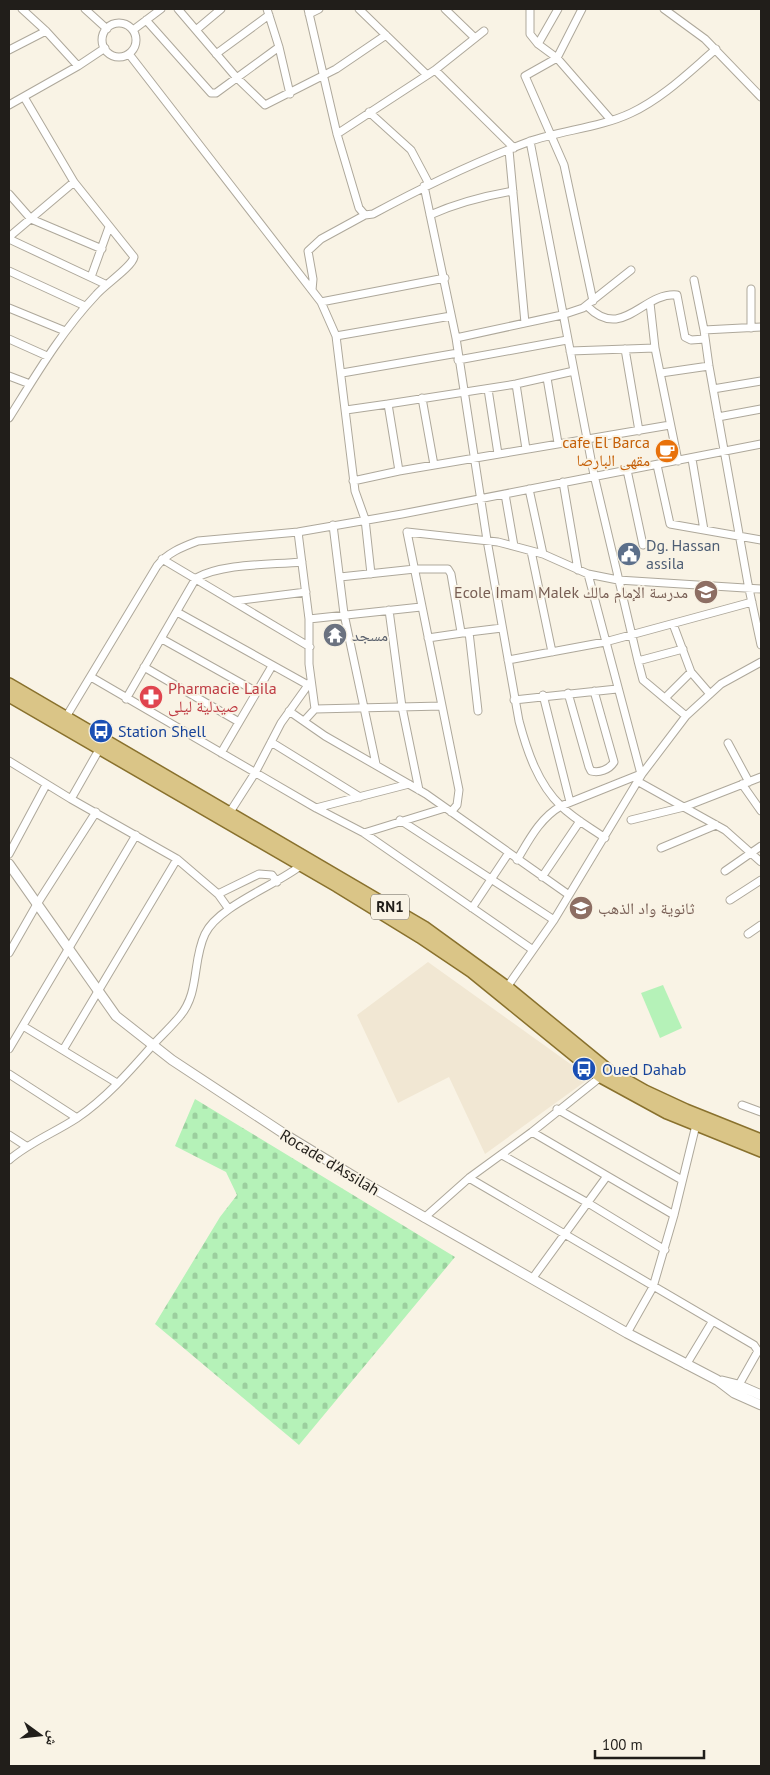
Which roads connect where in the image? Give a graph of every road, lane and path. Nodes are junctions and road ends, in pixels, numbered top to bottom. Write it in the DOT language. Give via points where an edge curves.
graph roads {
  1 [pos="22,9"];
  2 [pos="85,9"];
  3 [pos="161,9"];
  4 [pos="178,9"];
  5 [pos="221,9"];
  6 [pos="319,9"];
  7 [pos="359,9"];
  8 [pos="445,9"];
  9 [pos="530,9"];
  10 [pos="558,9"];
  11 [pos="582,9"];
  12 [pos="664,9"];
  13 [pos="308,11"];
  14 [pos="268,12"];
  15 [pos="146,20"];
  16 [pos="107,29"];
  17 [pos="46,30"];
  18 [pos="133,30"];
  19 [pos="196,30"];
  20 [pos="484,31"];
  21 [pos="386,35"];
  22 [pos="475,38"];
  23 [pos="538,44"];
  24 [pos="279,47"];
  25 [pos="105,48"];
  26 [pos="716,49"];
  27 [pos="9,50"];
  28 [pos="129,54"];
  29 [pos="216,54"];
  30 [pos="557,58"];
  31 [pos="78,66"];
  32 [pos="435,70"];
  33 [pos="427,75"];
  34 [pos="323,76"];
  35 [pos="236,77"];
  36 [pos="290,94"];
  37 [pos="761,97"];
  38 [pos="24,98"];
  39 [pos="9,105"];
  40 [pos="370,112"];
  41 [pos="611,120"];
  42 [pos="337,134"];
  43 [pos="553,135"];
  44 [pos="530,141"];
  45 [pos="511,149"];
  46 [pos="74,182"];
  47 [pos="426,185"];
  48 [pos="513,190"];
  49 [pos="9,194"];
  50 [pos="365,215"];
  51 [pos="430,215"];
  52 [pos="30,218"];
  53 [pos="109,227"];
  54 [pos="9,238"];
  55 [pos="102,249"];
  56 [pos="631,270"];
  57 [pos="9,271"];
  58 [pos="91,277"];
  59 [pos="444,278"];
  60 [pos="694,280"];
  61 [pos="105,284"];
  62 [pos="750,289"];
  63 [pos="312,290"];
  64 [pos="321,302"];
  65 [pos="590,303"];
  66 [pos="650,303"];
  67 [pos="85,306"];
  68 [pos="9,308"];
  69 [pos="562,315"];
  70 [pos="451,316"];
  71 [pos="525,323"];
  72 [pos="761,327"];
  73 [pos="751,328"];
  74 [pos="704,330"];
  75 [pos="65,331"];
  76 [pos="336,336"];
  77 [pos="456,338"];
  78 [pos="9,339"];
  79 [pos="706,339"];
  80 [pos="567,340"];
  81 [pos="655,348"];
  82 [pos="625,349"];
  83 [pos="570,351"];
  84 [pos="47,356"];
  85 [pos="458,356"];
  86 [pos="708,366"];
  87 [pos="574,371"];
  88 [pos="342,373"];
  89 [pos="661,373"];
  90 [pos="9,376"];
  91 [pos="547,378"];
  92 [pos="761,381"];
  93 [pos="30,384"];
  94 [pos="516,384"];
  95 [pos="488,389"];
  96 [pos="713,389"];
  97 [pos="463,392"];
  98 [pos="422,398"];
  99 [pos="388,404"];
  100 [pos="761,409"];
  101 [pos="346,410"];
  102 [pos="718,417"];
  103 [pos="9,418"];
  104 [pos="670,425"];
  105 [pos="639,431"];
  106 [pos="588,438"];
  107 [pos="558,443"];
  108 [pos="761,444"];
  109 [pos="526,449"];
  110 [pos="725,452"];
  111 [pos="498,454"];
  112 [pos="474,457"];
  113 [pos="692,458"];
  114 [pos="678,460"];
  115 [pos="657,465"];
  116 [pos="434,466"];
  117 [pos="627,470"];
  118 [pos="399,471"];
  119 [pos="594,475"];
  120 [pos="354,481"];
  121 [pos="563,482"];
  122 [pos="529,489"];
  123 [pos="505,494"];
  124 [pos="481,497"];
  125 [pos="365,519"];
  126 [pos="333,525"];
  127 [pos="704,530"];
  128 [pos="298,532"];
  129 [pos="741,536"];
  130 [pos="487,540"];
  131 [pos="761,540"];
  132 [pos="642,545"];
  133 [pos="514,546"];
  134 [pos="532,551"];
  135 [pos="543,554"];
  136 [pos="162,559"];
  137 [pos="302,562"];
  138 [pos="414,569"];
  139 [pos="578,570"];
  140 [pos="371,574"];
  141 [pos="588,574"];
  142 [pos="340,577"];
  143 [pos="196,578"];
  144 [pos="618,580"];
  145 [pos="748,588"];
  146 [pos="761,589"];
  147 [pos="306,592"];
  148 [pos="234,601"];
  149 [pos="752,602"];
  150 [pos="421,608"];
  151 [pos="389,610"];
  152 [pos="177,612"];
  153 [pos="344,614"];
  154 [pos="309,619"];
  155 [pos="673,624"];
  156 [pos="502,628"];
  157 [pos="759,628"];
  158 [pos="465,632"];
  159 [pos="632,636"];
  160 [pos="428,638"];
  161 [pos="162,639"];
  162 [pos="605,642"];
  163 [pos="761,645"];
  164 [pos="310,647"];
  165 [pos="682,649"];
  166 [pos="552,652"];
  167 [pos="508,660"];
  168 [pos="638,661"];
  169 [pos="761,662"];
  170 [pos="272,666"];
  171 [pos="144,667"];
  172 [pos="691,672"];
  173 [pos="91,677"];
  174 [pos="309,683"];
  175 [pos="9,684"];
  176 [pos="617,688"];
  177 [pos="594,691"];
  178 [pos="256,692"];
  179 [pos="568,693"];
  180 [pos="710,694"];
  181 [pos="543,695"];
  182 [pos="9,696"];
  183 [pos="665,698"];
  184 [pos="126,699"];
  185 [pos="514,700"];
  186 [pos="442,706"];
  187 [pos="402,707"];
  188 [pos="366,708"];
  189 [pos="315,709"];
  190 [pos="289,711"];
  191 [pos="478,711"];
  192 [pos="686,716"];
  193 [pos="66,717"];
  194 [pos="304,721"];
  195 [pos="239,722"];
  196 [pos="271,742"];
  197 [pos="728,743"];
  198 [pos="100,748"];
  199 [pos="221,753"];
  200 [pos="9,761"];
  201 [pos="376,764"];
  202 [pos="255,773"];
  203 [pos="761,776"];
  204 [pos="640,777"];
  205 [pos="746,783"];
  206 [pos="410,784"];
  207 [pos="46,785"];
  208 [pos="419,790"];
  209 [pos="360,797"];
  210 [pos="71,799"];
  211 [pos="570,802"];
  212 [pos="561,806"];
  213 [pos="684,807"];
  214 [pos="316,808"];
  215 [pos="448,810"];
  216 [pos="761,811"];
  217 [pos="96,812"];
  218 [pos="230,812"];
  219 [pos="400,820"];
  220 [pos="631,820"];
  221 [pos="580,821"];
  222 [pos="716,824"];
  223 [pos="364,833"];
  224 [pos="136,835"];
  225 [pos="605,838"];
  226 [pos="761,846"];
  227 [pos="661,848"];
  228 [pos="752,852"];
  229 [pos="9,854"];
  230 [pos="508,854"];
  231 [pos="177,859"];
  232 [pos="517,860"];
  233 [pos="306,862"];
  234 [pos="761,862"];
  235 [pos="9,864"];
  236 [pos="725,872"];
  237 [pos="542,877"];
  238 [pos="492,880"];
  239 [pos="761,880"];
  240 [pos="277,882"];
  241 [pos="218,894"];
  242 [pos="569,895"];
  243 [pos="730,900"];
  244 [pos="37,904"];
  245 [pos="228,908"];
  246 [pos="472,908"];
  247 [pos="554,920"];
  248 [pos="761,925"];
  249 [pos="748,934"];
  250 [pos="68,949"];
  251 [pos="533,950"];
  252 [pos="9,953"];
  253 [pos="98,989"];
  254 [pos="504,991"];
  255 [pos="23,1026"];
  256 [pos="152,1045"];
  257 [pos="9,1049"];
  258 [pos="63,1050"];
  259 [pos="604,1073"];
  260 [pos="9,1074"];
  261 [pos="117,1083"];
  262 [pos="742,1105"];
  263 [pos="558,1109"];
  264 [pos="761,1112"];
  265 [pos="77,1118"];
  266 [pos="696,1125"];
  267 [pos="532,1132"];
  268 [pos="9,1135"];
  269 [pos="761,1140"];
  270 [pos="26,1146"];
  271 [pos="761,1151"];
  272 [pos="502,1155"];
  273 [pos="9,1160"];
  274 [pos="607,1176"];
  275 [pos="469,1178"];
  276 [pos="682,1180"];
  277 [pos="588,1203"];
  278 [pos="674,1215"];
  279 [pos="424,1218"];
  280 [pos="565,1236"];
  281 [pos="665,1250"];
  282 [pos="532,1279"];
  283 [pos="653,1287"];
  284 [pos="712,1322"];
  285 [pos="627,1332"];
  286 [pos="686,1365"];
  287 [pos="736,1389"];
  288 [pos="761,1395"];
  289 [pos="761,1405"];
  1 -- 17 [label="street"];
  2 -- 16 [label="street"];
  3 -- 15 [label="street"];
  4 -- 19 [label="street"];
  5 -- 19 [label="street"];
  6 -- 13 [label="street"];
  7 -- 21 [label="street"];
  8 -- 22 [label="street"];
  9 -- 23 [label="street" via="530,34"];
  10 -- 23 [label="street"];
  11 -- 30 [label="street"];
  12 -- 26 [label="street"];
  13 -- 34 [label="street"];
  14 -- 24 [label="street"];
  14 -- 29 [label="street"];
  15 -- 18 [label="street"];
  15 -- 35 [label="street" via="208,92 216,93"];
  16 -- 18 [label="street" via="120,24"];
  16 -- 25 [label="street" via="103,38"];
  17 -- 27 [label="street"];
  17 -- 31 [label="street"];
  18 -- 28 [label="street" via="136,40"];
  19 -- 29 [label="street"];
  20 -- 22 [label="street"];
  21 -- 33 [label="street"];
  21 -- 34 [label="street"];
  22 -- 32 [label="street"];
  23 -- 30 [label="street"];
  24 -- 35 [label="street"];
  24 -- 36 [label="street"];
  25 -- 28 [label="street" via="113,56"];
  25 -- 31 [label="street"];
  26 -- 37 [label="street"];
  26 -- 41 [label="street" via="675,85 632,112"];
  28 -- 63 [label="street"];
  29 -- 35 [label="street"];
  30 -- 41 [label="street"];
  30 -- 43 [label="street" via="525,76"];
  31 -- 38 [label="street"];
  32 -- 33 [label="street"];
  32 -- 45 [label="street"];
  33 -- 40 [label="street"];
  34 -- 36 [label="street"];
  34 -- 42 [label="street"];
  35 -- 36 [label="street" via="265,105"];
  38 -- 39 [label="street"];
  38 -- 46 [label="street"];
  40 -- 42 [label="street"];
  40 -- 47 [label="street" via="411,150"];
  41 -- 43 [label="street"];
  42 -- 50 [label="street" via="359,208"];
  43 -- 44 [label="street"];
  43 -- 65 [label="street" via="564,165"];
  44 -- 45 [label="street"];
  44 -- 69 [label="street"];
  45 -- 47 [label="street"];
  45 -- 48 [label="street"];
  46 -- 52 [label="street"];
  46 -- 53 [label="street"];
  47 -- 50 [label="street" via="373,214"];
  47 -- 51 [label="street"];
  48 -- 51 [label="street" via="469,200"];
  48 -- 71 [label="street"];
  49 -- 52 [label="street"];
  50 -- 63 [label="street" via="321,238 308,251"];
  51 -- 59 [label="street"];
  52 -- 54 [label="street"];
  52 -- 55 [label="street"];
  53 -- 55 [label="street"];
  53 -- 61 [label="street" via="134,257 130,265"];
  54 -- 58 [label="street"];
  55 -- 58 [label="street"];
  56 -- 65 [label="street"];
  57 -- 67 [label="street"];
  58 -- 61 [label="street"];
  59 -- 64 [label="street"];
  59 -- 70 [label="street"];
  60 -- 74 [label="street"];
  61 -- 67 [label="street"];
  62 -- 73 [label="street"];
  63 -- 64 [label="street"];
  64 -- 76 [label="street"];
  65 -- 66 [label="street" via="600,316 626,318"];
  65 -- 69 [label="street"];
  66 -- 79 [label="street" via="676,295 685,337"];
  66 -- 81 [label="street"];
  67 -- 75 [label="street"];
  68 -- 75 [label="street"];
  69 -- 71 [label="street"];
  69 -- 80 [label="street"];
  70 -- 76 [label="street"];
  70 -- 77 [label="street"];
  71 -- 77 [label="street"];
  72 -- 73 [label="street"];
  73 -- 74 [label="street"];
  74 -- 79 [label="street"];
  75 -- 84 [label="street"];
  76 -- 88 [label="street"];
  77 -- 85 [label="street"];
  78 -- 84 [label="street"];
  79 -- 86 [label="street"];
  80 -- 83 [label="street"];
  80 -- 85 [label="street"];
  81 -- 82 [label="street"];
  81 -- 89 [label="street"];
  82 -- 83 [label="street"];
  82 -- 105 [label="street"];
  83 -- 87 [label="street"];
  84 -- 93 [label="street"];
  85 -- 88 [label="street"];
  85 -- 97 [label="street"];
  86 -- 89 [label="street"];
  86 -- 96 [label="street"];
  87 -- 91 [label="street"];
  87 -- 106 [label="street"];
  88 -- 101 [label="street"];
  89 -- 104 [label="street"];
  90 -- 93 [label="street"];
  91 -- 94 [label="street"];
  91 -- 107 [label="street"];
  92 -- 96 [label="street"];
  93 -- 103 [label="street"];
  94 -- 95 [label="street"];
  94 -- 109 [label="street"];
  95 -- 97 [label="street"];
  95 -- 111 [label="street"];
  96 -- 102 [label="street"];
  97 -- 98 [label="street"];
  97 -- 112 [label="street"];
  98 -- 99 [label="street"];
  98 -- 116 [label="street"];
  99 -- 101 [label="street"];
  99 -- 118 [label="street"];
  100 -- 102 [label="street"];
  101 -- 120 [label="street"];
  102 -- 110 [label="street"];
  104 -- 105 [label="street"];
  104 -- 114 [label="street"];
  105 -- 106 [label="street"];
  106 -- 107 [label="street"];
  106 -- 119 [label="street"];
  107 -- 109 [label="street"];
  108 -- 110 [label="street"];
  109 -- 111 [label="street"];
  110 -- 113 [label="street"];
  110 -- 129 [label="street"];
  111 -- 112 [label="street"];
  112 -- 116 [label="street"];
  112 -- 124 [label="street"];
  113 -- 114 [label="street"];
  113 -- 127 [label="street"];
  114 -- 115 [label="street"];
  115 -- 117 [label="street"];
  115 -- 127 [label="street" via="670,524"];
  116 -- 118 [label="street"];
  117 -- 119 [label="street"];
  117 -- 132 [label="street"];
  118 -- 120 [label="street"];
  119 -- 121 [label="street"];
  119 -- 144 [label="street"];
  120 -- 125 [label="street" via="357,501"];
  121 -- 122 [label="street"];
  121 -- 139 [label="street"];
  122 -- 123 [label="street"];
  122 -- 135 [label="street"];
  123 -- 124 [label="street"];
  123 -- 133 [label="street"];
  124 -- 125 [label="street"];
  124 -- 130 [label="street"];
  125 -- 126 [label="street"];
  125 -- 140 [label="street"];
  126 -- 128 [label="street"];
  126 -- 142 [label="street"];
  127 -- 129 [label="street"];
  128 -- 136 [label="street" via="198,541"];
  128 -- 137 [label="street"];
  129 -- 131 [label="street"];
  129 -- 145 [label="street"];
  130 -- 133 [label="street"];
  130 -- 138 [label="street" via="406,532"];
  130 -- 156 [label="street"];
  133 -- 134 [label="street"];
  134 -- 135 [label="street"];
  134 -- 166 [label="street"];
  135 -- 139 [label="street"];
  136 -- 143 [label="street"];
  136 -- 173 [label="street"];
  137 -- 143 [label="street" via="207,572"];
  137 -- 147 [label="street"];
  138 -- 140 [label="street"];
  138 -- 150 [label="street"];
  138 -- 158 [label="street" via="448,569"];
  139 -- 141 [label="street"];
  140 -- 142 [label="street"];
  141 -- 144 [label="street"];
  141 -- 162 [label="street"];
  142 -- 153 [label="street"];
  143 -- 148 [label="street"];
  143 -- 152 [label="street"];
  144 -- 145 [label="street"];
  144 -- 159 [label="street"];
  145 -- 146 [label="street"];
  145 -- 149 [label="street"];
  147 -- 148 [label="street"];
  147 -- 154 [label="street"];
  148 -- 164 [label="street"];
  149 -- 155 [label="street"];
  149 -- 157 [label="street"];
  150 -- 151 [label="street"];
  150 -- 160 [label="street"];
  151 -- 153 [label="street"];
  151 -- 187 [label="street"];
  152 -- 161 [label="street"];
  152 -- 170 [label="street"];
  153 -- 154 [label="street"];
  153 -- 188 [label="street"];
  154 -- 164 [label="street"];
  155 -- 159 [label="street"];
  155 -- 165 [label="street"];
  156 -- 158 [label="street"];
  156 -- 167 [label="street"];
  157 -- 163 [label="street"];
  158 -- 160 [label="street"];
  158 -- 191 [label="street"];
  159 -- 162 [label="street"];
  159 -- 168 [label="street"];
  160 -- 186 [label="street"];
  161 -- 171 [label="street"];
  161 -- 178 [label="street"];
  162 -- 166 [label="street"];
  162 -- 176 [label="street"];
  164 -- 174 [label="street"];
  165 -- 168 [label="street"];
  165 -- 172 [label="street"];
  166 -- 167 [label="street"];
  167 -- 185 [label="street"];
  168 -- 183 [label="street" via="643,680"];
  169 -- 180 [label="street"];
  170 -- 174 [label="street"];
  170 -- 178 [label="street"];
  171 -- 184 [label="street"];
  171 -- 195 [label="street"];
  172 -- 180 [label="street"];
  172 -- 183 [label="street"];
  173 -- 184 [label="street"];
  173 -- 193 [label="street"];
  174 -- 189 [label="street"];
  174 -- 190 [label="street"];
  175 -- 193 [label="main road, RN1"];
  176 -- 177 [label="street"];
  176 -- 204 [label="street"];
  177 -- 179 [label="street"];
  177 -- 179 [label="street" via="614,762 607,769 596,772 589,767"];
  178 -- 195 [label="street"];
  179 -- 181 [label="street"];
  180 -- 192 [label="street"];
  181 -- 185 [label="street"];
  181 -- 211 [label="street"];
  182 -- 198 [label="main road, RN1"];
  183 -- 192 [label="street"];
  184 -- 199 [label="street"];
  185 -- 212 [label="street" via="526,746 542,780"];
  186 -- 187 [label="street"];
  186 -- 215 [label="street" via="459,790 457,805"];
  187 -- 188 [label="street"];
  187 -- 208 [label="street"];
  188 -- 189 [label="street"];
  188 -- 201 [label="street"];
  189 -- 194 [label="street"];
  190 -- 194 [label="street"];
  190 -- 196 [label="street"];
  192 -- 204 [label="street"];
  193 -- 218 [label="main road, RN1"];
  194 -- 201 [label="street"];
  195 -- 199 [label="street"];
  196 -- 202 [label="street"];
  196 -- 209 [label="street"];
  197 -- 205 [label="street"];
  198 -- 210 [label="street"];
  198 -- 233 [label="main road, RN1"];
  199 -- 202 [label="street"];
  200 -- 207 [label="street"];
  201 -- 206 [label="street"];
  202 -- 214 [label="street"];
  202 -- 218 [label="street"];
  203 -- 205 [label="street"];
  204 -- 211 [label="street"];
  204 -- 213 [label="street"];
  204 -- 225 [label="street"];
  205 -- 213 [label="street"];
  205 -- 216 [label="street"];
  206 -- 208 [label="street"];
  206 -- 209 [label="street"];
  207 -- 210 [label="street"];
  207 -- 229 [label="street"];
  208 -- 215 [label="street"];
  209 -- 214 [label="street"];
  210 -- 217 [label="street"];
  211 -- 212 [label="street"];
  212 -- 221 [label="street"];
  212 -- 232 [label="street" via="546,818"];
  213 -- 220 [label="street"];
  213 -- 222 [label="street"];
  214 -- 223 [label="street"];
  215 -- 219 [label="street"];
  215 -- 230 [label="street"];
  217 -- 224 [label="street"];
  217 -- 244 [label="street"];
  218 -- 233 [label="main road, RN1"];
  219 -- 223 [label="street"];
  219 -- 238 [label="street"];
  221 -- 225 [label="street"];
  221 -- 237 [label="street"];
  222 -- 227 [label="street"];
  222 -- 228 [label="street"];
  223 -- 246 [label="street"];
  224 -- 231 [label="street"];
  224 -- 250 [label="street"];
  225 -- 242 [label="street"];
  226 -- 228 [label="street"];
  228 -- 234 [label="street"];
  228 -- 236 [label="street"];
  230 -- 232 [label="street"];
  230 -- 238 [label="street"];
  231 -- 241 [label="street"];
  231 -- 253 [label="street"];
  232 -- 237 [label="street"];
  233 -- 240 [label="street"];
  233 -- 254 [label="main road, RN1"];
  235 -- 244 [label="street, Rocade d'Assilah"];
  237 -- 242 [label="street"];
  238 -- 246 [label="street"];
  238 -- 247 [label="street"];
  239 -- 243 [label="street"];
  240 -- 241 [label="street" via="272,875 259,874"];
  240 -- 245 [label="street"];
  241 -- 245 [label="street"];
  242 -- 247 [label="street"];
  244 -- 250 [label="street, Rocade d'Assilah"];
  244 -- 252 [label="street"];
  245 -- 256 [label="street" via="210,924 204,935 192,995 186,1007"];
  246 -- 251 [label="street"];
  247 -- 251 [label="street"];
  248 -- 249 [label="street"];
  250 -- 253 [label="street, Rocade d'Assilah"];
  250 -- 255 [label="street"];
  251 -- 254 [label="street"];
  253 -- 256 [label="street, Rocade d'Assilah" via="116,1016"];
  253 -- 258 [label="street"];
  254 -- 259 [label="main road, RN1"];
  255 -- 257 [label="street"];
  255 -- 258 [label="street"];
  256 -- 261 [label="street"];
  256 -- 279 [label="street, Rocade d'Assilah" via="288,1137"];
  258 -- 261 [label="street"];
  259 -- 263 [label="street"];
  259 -- 266 [label="main road, RN1" via="667,1113"];
  259 -- 269 [label="main road, RN1"];
  260 -- 265 [label="street"];
  261 -- 265 [label="street"];
  262 -- 264 [label="street"];
  263 -- 267 [label="street"];
  263 -- 276 [label="street"];
  265 -- 270 [label="street"];
  266 -- 271 [label="main road, RN1"];
  266 -- 276 [label="street"];
  267 -- 272 [label="street"];
  267 -- 274 [label="street"];
  268 -- 270 [label="street"];
  270 -- 273 [label="street"];
  272 -- 275 [label="street"];
  272 -- 277 [label="street"];
  274 -- 277 [label="street"];
  274 -- 278 [label="street"];
  275 -- 279 [label="street"];
  275 -- 280 [label="street"];
  276 -- 278 [label="street"];
  277 -- 280 [label="street"];
  277 -- 281 [label="street"];
  278 -- 281 [label="street"];
  279 -- 282 [label="street, Rocade d'Assilah"];
  280 -- 282 [label="street"];
  280 -- 283 [label="street"];
  281 -- 283 [label="street"];
  282 -- 285 [label="street, Rocade d'Assilah"];
  283 -- 284 [label="street"];
  283 -- 285 [label="street"];
  284 -- 286 [label="street"];
  284 -- 287 [label="street" via="757,1348 758,1352"];
  285 -- 286 [label="street, Rocade d'Assilah"];
  286 -- 287 [label="street, Rocade d'Assilah"];
  287 -- 288 [label="street, Rocade d'Assilah"];
  287 -- 289 [label="street, Rocade d'Assilah"];
}
